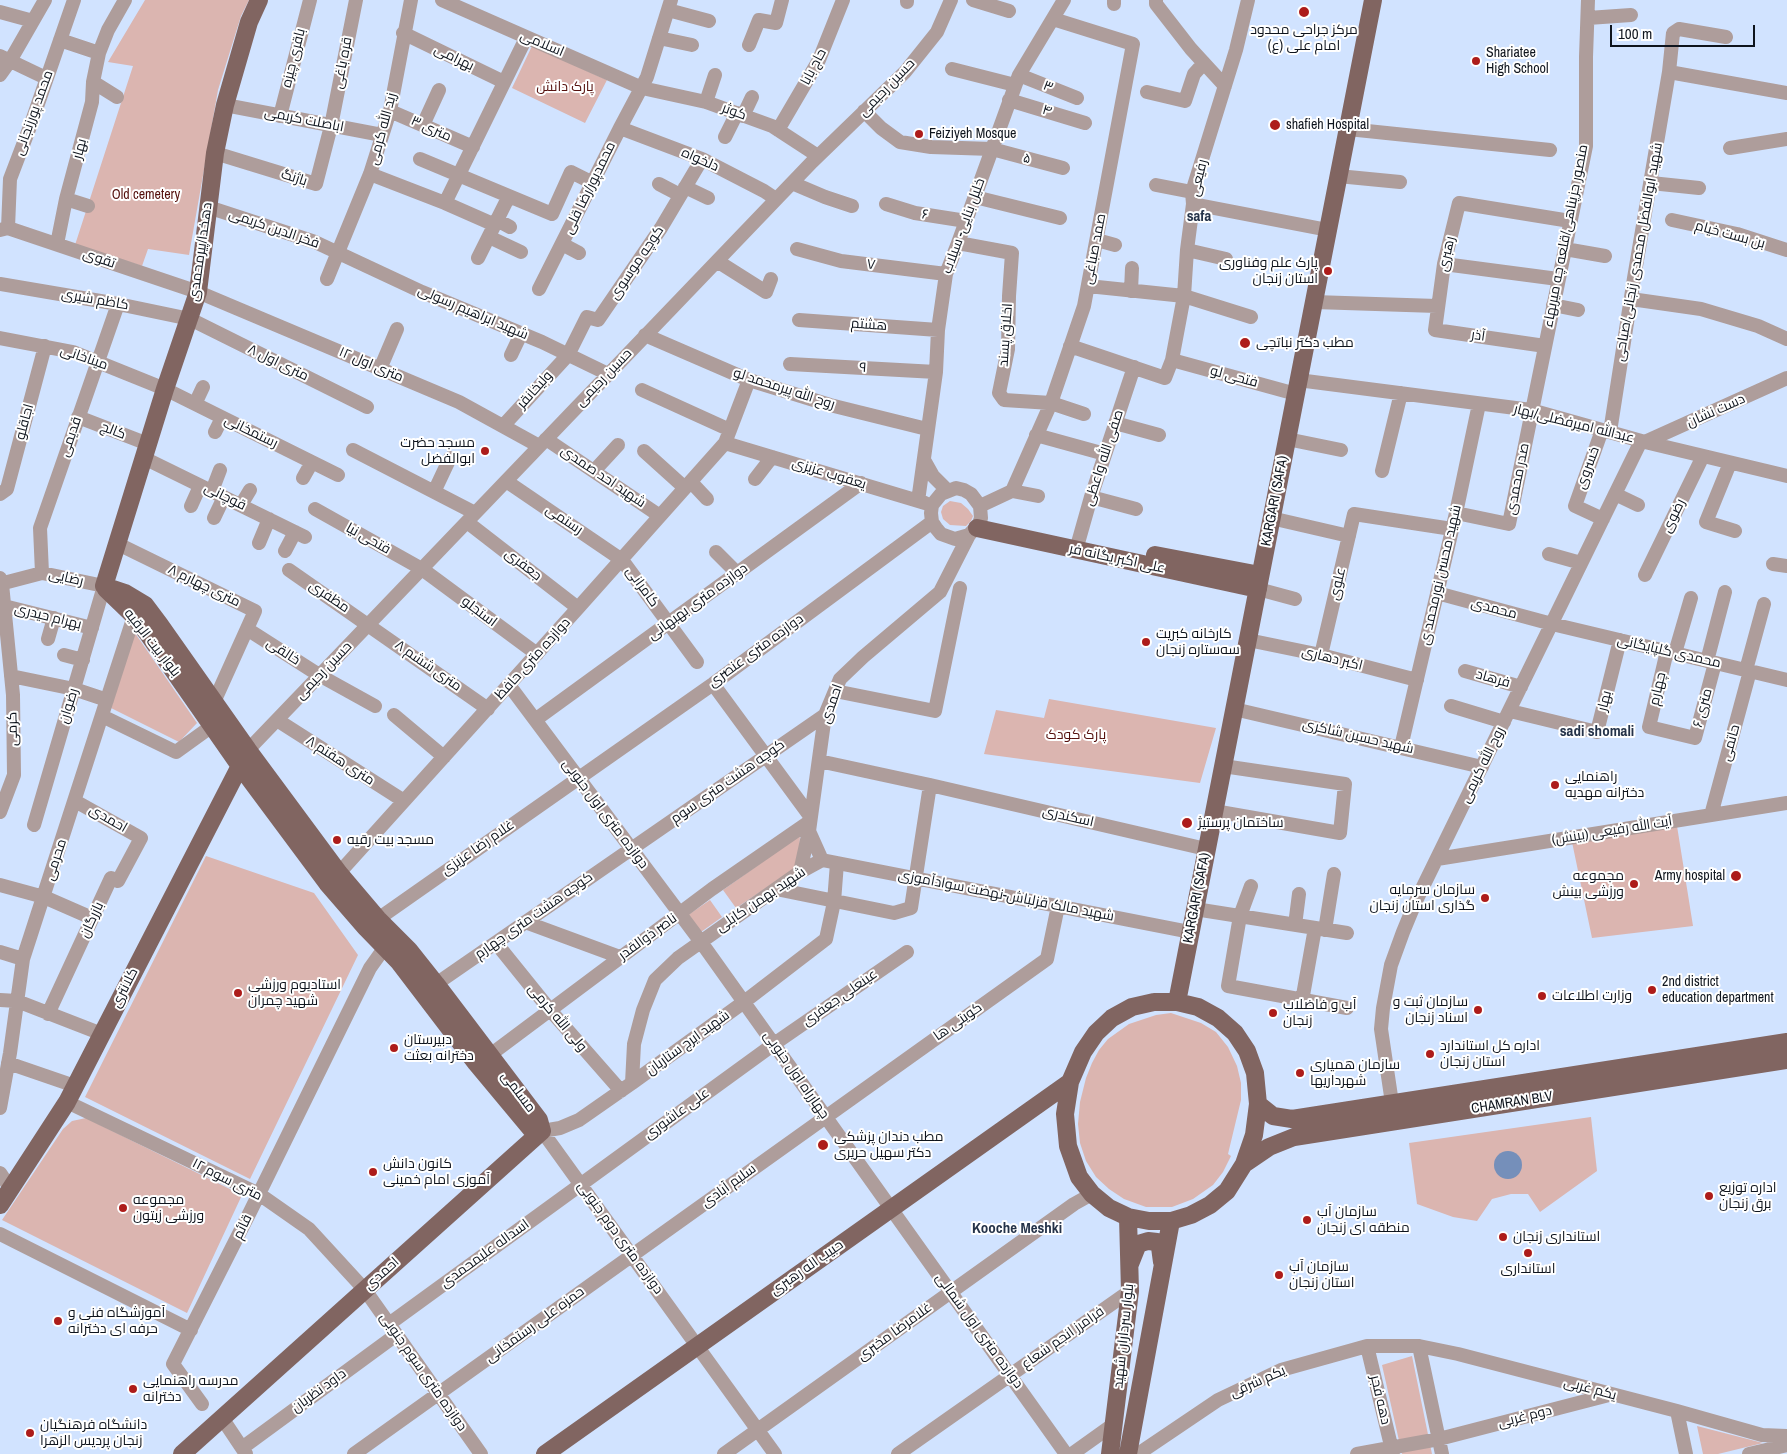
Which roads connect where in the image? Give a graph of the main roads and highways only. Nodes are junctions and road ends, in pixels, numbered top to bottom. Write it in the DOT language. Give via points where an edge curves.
graph roads {
  1 [pos="259,0"];
  2 [pos="1373,0"];
  3 [pos="977,522"];
  4 [pos="1259,582"];
  5 [pos="104,586"];
  6 [pos="244,758"];
  7 [pos="389,941"];
  8 [pos="1176,1002"];
  9 [pos="1787,1042"];
  10 [pos="1787,1060"];
  11 [pos="1605,1070"];
  12 [pos="1070,1082"];
  13 [pos="1608,1088"];
  14 [pos="1258,1104"];
  15 [pos="1286,1118"];
  16 [pos="542,1131"];
  17 [pos="1284,1141"];
  18 [pos="1244,1164"];
  19 [pos="0,1205"];
  20 [pos="1128,1217"];
  21 [pos="1170,1221"];
  22 [pos="1130,1264"];
  23 [pos="1162,1265"];
  24 [pos="182,1454"];
  25 [pos="545,1454"];
  26 [pos="1110,1454"];
  27 [pos="1128,1454"];
  1 -- 5 [label="main road, دهخدا/پیرمحمدی" via="225,105 215,152 198,292"];
  2 -- 4 [label="main road, KARGARI (SAFA)"];
  3 -- 4 [label="main road, علی اکبر یگانه فر"];
  4 -- 8 [label="main road, KARGARI (SAFA)"];
  5 -- 6 [label="main road, بلوار بیت الرقیه" via="148,634 212,726"];
  5 -- 6 [label="main road, بلوار بیت الرقیه" via="126,593 145,605 214,702"];
  6 -- 7 [label="main road, بلوار بیت الرقیه" via="378,919"];
  6 -- 7 [label="main road, بلوار بیت الرقیه" via="327,883"];
  6 -- 19 [label="main road, کلانتری" via="67,1102"];
  7 -- 16 [label="main road, مسلمی" via="409,950 539,1120"];
  7 -- 16 [label="main road, مسلمی" via="399,962 476,1063 531,1129"];
  8 -- 12 [label="main road" via="1132,1007 1112,1018 1083,1052"];
  8 -- 14 [label="main road" via="1198,1007 1235,1033 1247,1051 1255,1073"];
  9 -- 11 [label="main road, CHAMRAN BLV"];
  10 -- 13 [label="main road, CHAMRAN BLV"];
  11 -- 13 [label="main road"];
  11 -- 15 [label="main road, CHAMRAN BLV"];
  12 -- 20 [label="main road" via="1065,1114 1068,1146 1079,1177 1108,1208"];
  12 -- 25 [label="main road, حبیب اله رهبری"];
  13 -- 17 [label="main road, CHAMRAN BLV"];
  14 -- 15 [label="main road, CHAMRAN BLV" via="1273,1116"];
  14 -- 18 [label="main road" via="1254,1135"];
  15 -- 17 [label="main road" via="1277,1128 1277,1135"];
  16 -- 24 [label="main road, احمدی"];
  17 -- 18 [label="main road, CHAMRAN BLV"];
  18 -- 21 [label="main road" via="1227,1191 1210,1205"];
  20 -- 21 [label="main road"];
  20 -- 22 [label="main road, بلوار سرداران شهید"];
  21 -- 23 [label="main road, بلوار سرداران شهید"];
  22 -- 23 [label="main road" via="1138,1244 1148,1241 1157,1242 1160,1247"];
  22 -- 26 [label="main road, بلوار سرداران شهید" via="1130,1291"];
  23 -- 27 [label="main road, بلوار سرداران شهید"];
}
